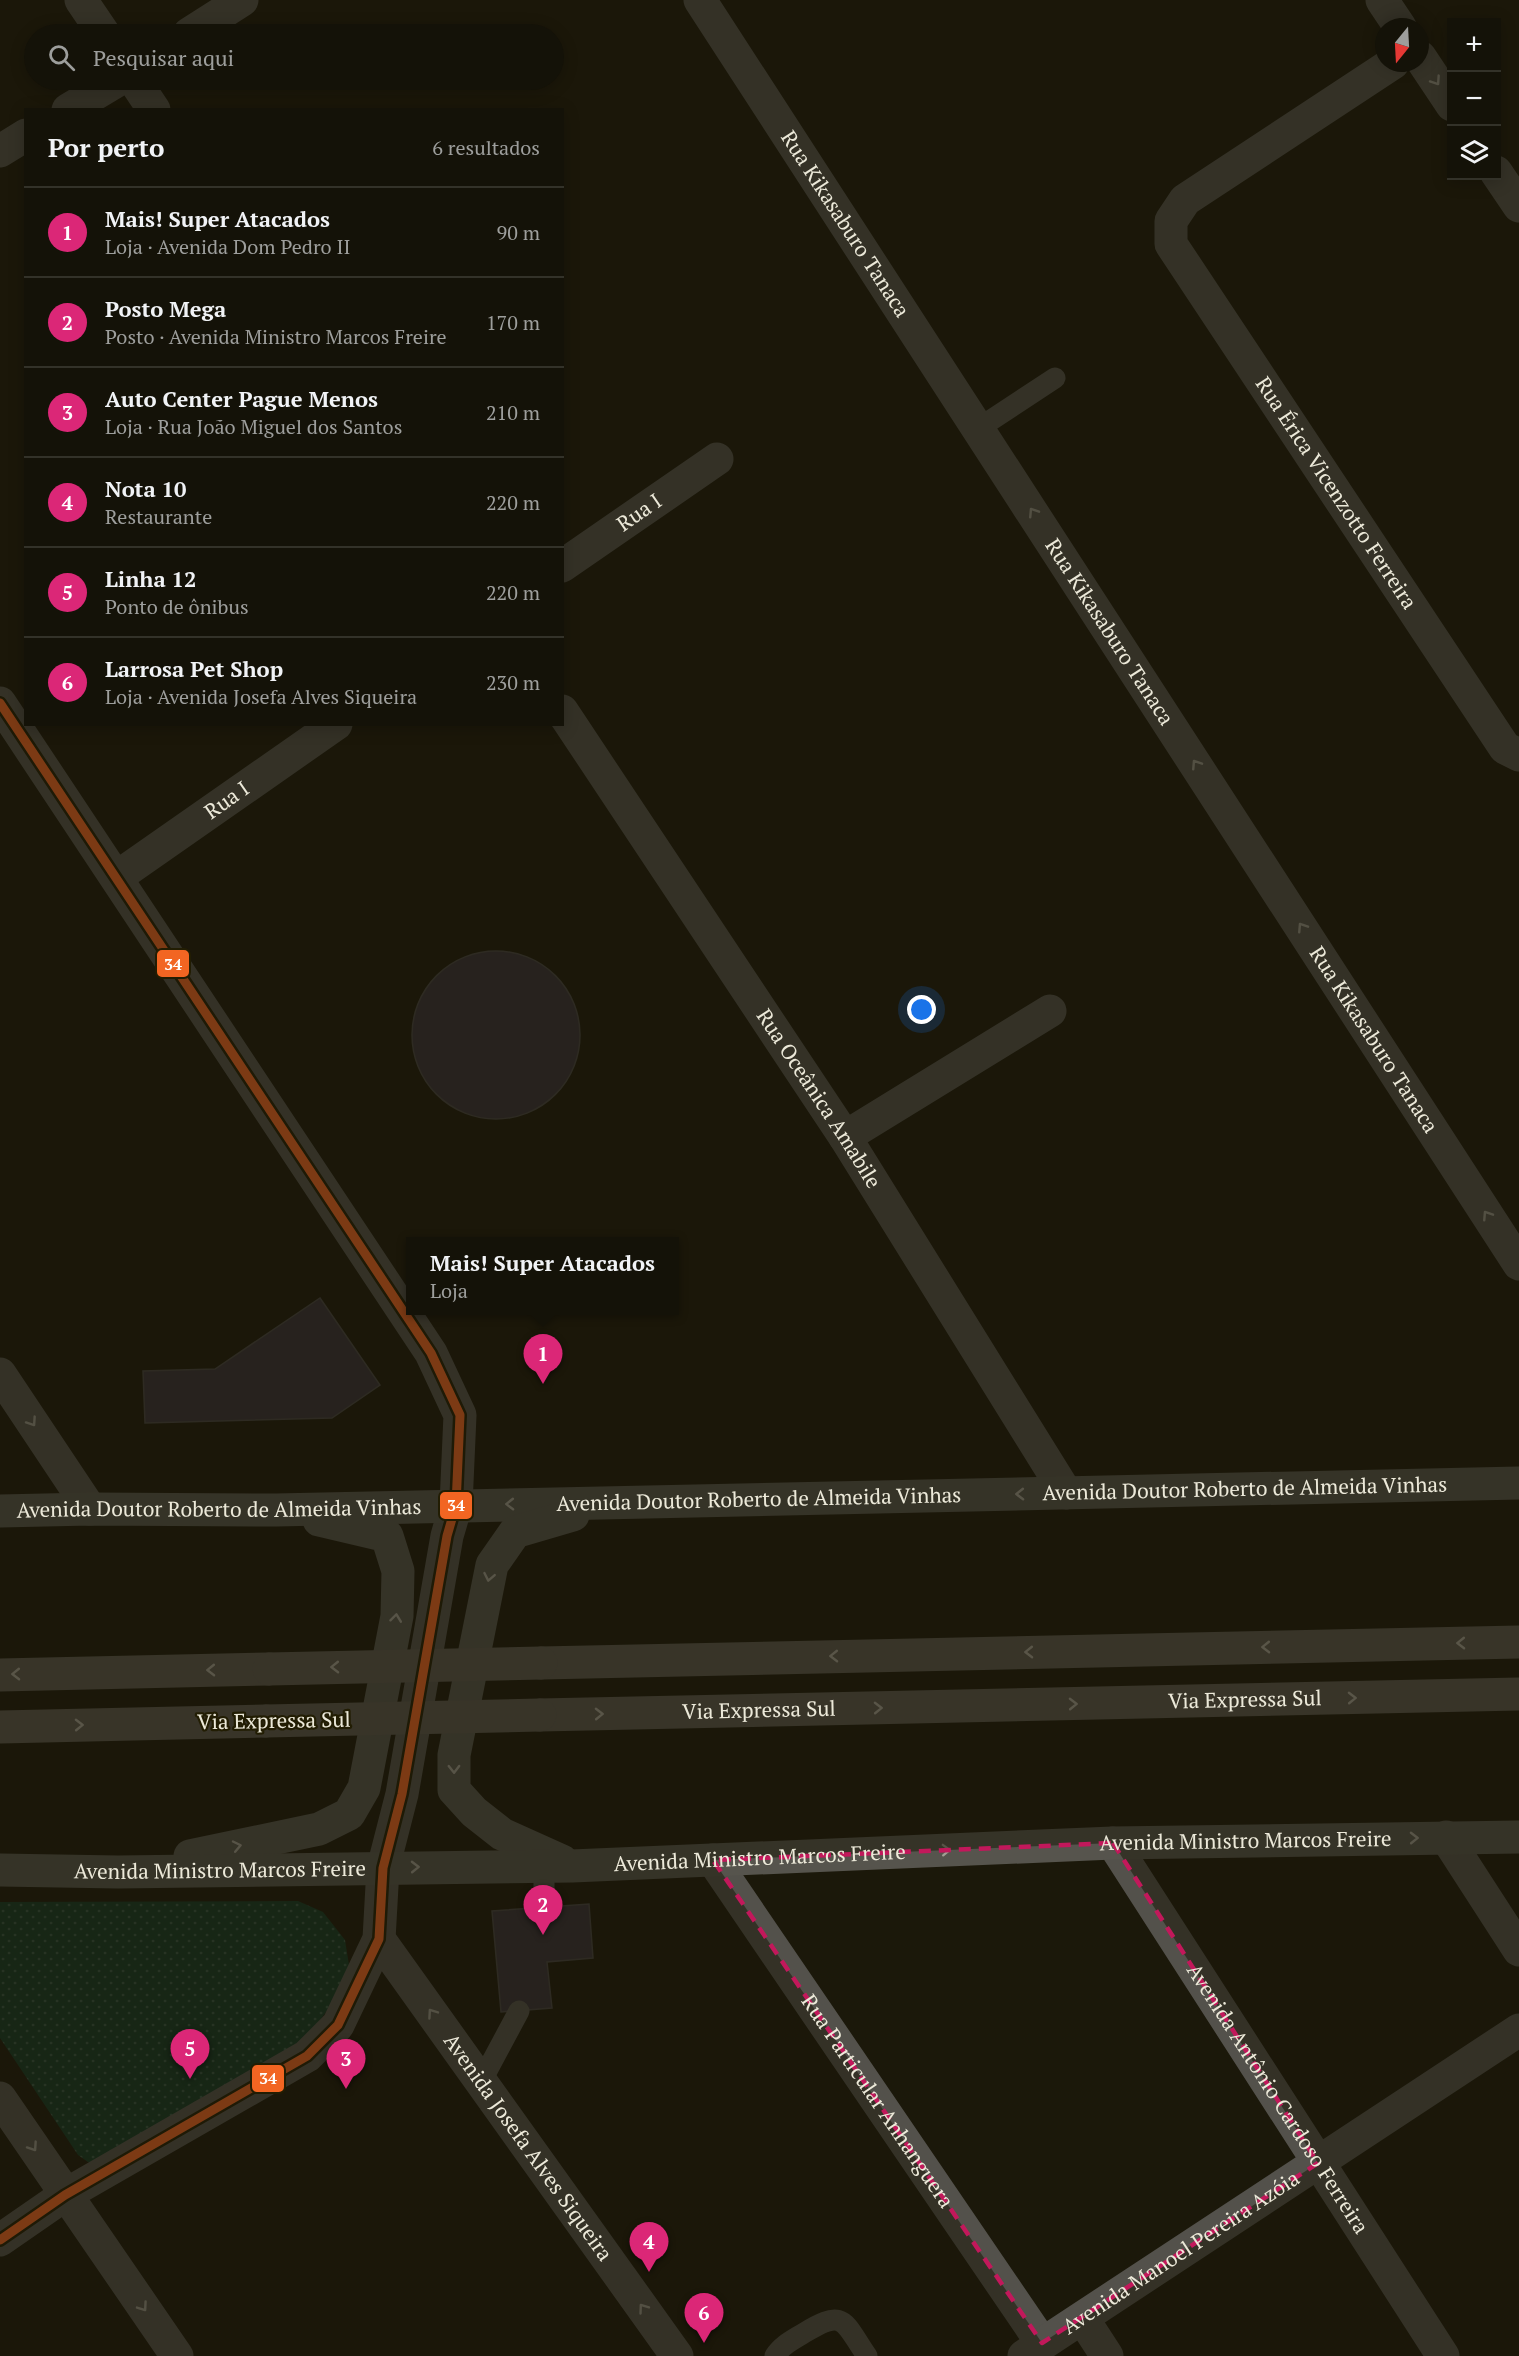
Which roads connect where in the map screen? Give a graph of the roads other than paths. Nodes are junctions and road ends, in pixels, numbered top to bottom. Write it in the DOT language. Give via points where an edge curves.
graph roads {
  1 [pos="81,0"];
  2 [pos="242,0"];
  3 [pos="700,0"];
  4 [pos="1382,0"];
  5 [pos="1394,18"];
  6 [pos="97,24"];
  7 [pos="205,24"];
  8 [pos="1429,70"];
  9 [pos="1379,72"];
  10 [pos="101,90"];
  11 [pos="141,90"];
  12 [pos="1447,98"];
  13 [pos="71,108"];
  14 [pos="153,108"];
  15 [pos="24,136"];
  16 [pos="0,151"];
  17 [pos="1519,154"];
  18 [pos="1501,168"];
  19 [pos="1501,177"];
  20 [pos="1519,206"];
  21 [pos="1055,378"];
  22 [pos="979,428"];
  23 [pos="717,459"];
  24 [pos="564,565"];
  25 [pos="0,703"];
  26 [pos="564,714"];
  27 [pos="333,726"];
  28 [pos="1519,755"];
  29 [pos="117,877"];
  30 [pos="1050,1011"];
  31 [pos="845,1137"];
  32 [pos="1519,1264"];
  33 [pos="0,1374"];
  34 [pos="1519,1483"];
  35 [pos="1066,1493"];
  36 [pos="621,1502"];
  37 [pos="456,1505"];
  38 [pos="90,1509"];
  39 [pos="276,1510"];
  40 [pos="0,1511"];
  41 [pos="1519,1642"];
  42 [pos="0,1675"];
  43 [pos="1519,1694"];
  44 [pos="0,1727"];
  45 [pos="1446,1837"];
  46 [pos="1519,1837"];
  47 [pos="1113,1843"];
  48 [pos="713,1860"];
  49 [pos="558,1866"];
  50 [pos="383,1868"];
  51 [pos="0,1870"];
  52 [pos="118,1872"];
  53 [pos="544,1907"];
  54 [pos="379,1939"];
  55 [pos="1519,1950"];
  56 [pos="356,1986"];
  57 [pos="413,1986"];
  58 [pos="519,2011"];
  59 [pos="1519,2030"];
  60 [pos="481,2082"];
  61 [pos="0,2098"];
  62 [pos="1318,2163"];
  63 [pos="65,2195"];
  64 [pos="0,2240"];
  65 [pos="1083,2319"];
  66 [pos="1033,2350"];
  67 [pos="177,2356"];
  68 [pos="677,2356"];
  69 [pos="774,2356"];
  70 [pos="867,2356"];
  71 [pos="1107,2356"];
  72 [pos="1443,2356"];
  1 -- 6 [label="street"];
  2 -- 7 [label="street"];
  3 -- 22 [label="street, Rua Kikasaburo Tanaca"];
  4 -- 5 [label="street"];
  8 -- 12 [label="street, one-way"];
  9 -- 28 [label="street, Rua Érica Vicenzotto Ferreira" via="1185,200 1171,221 1171,244 1505,748"];
  10 -- 13 [label="street"];
  11 -- 14 [label="street"];
  15 -- 16 [label="street"];
  17 -- 18 [label="street"];
  19 -- 20 [label="street"];
  21 -- 22 [label="lane"];
  32 -- 22 [label="street, Rua Kikasaburo Tanaca, one-way"];
  23 -- 24 [label="street, Rua I"];
  25 -- 29 [label="street"];
  26 -- 31 [label="street, Rua Oceânica Amabile"];
  27 -- 29 [label="street, Rua I"];
  29 -- 37 [label="street" via="431,1353 460,1415"];
  30 -- 31 [label="street"];
  31 -- 35 [label="street, Rua Oceânica Amabile"];
  33 -- 38 [label="street, one-way"];
  34 -- 35 [label="main road, Avenida Doutor Roberto de Almeida Vinhas"];
  35 -- 36 [label="main road, Avenida Doutor Roberto de Almeida Vinhas, one-way"];
  36 -- 37 [label="main road, Avenida Doutor Roberto de Almeida Vinhas, one-way"];
  36 -- 49 [label="main road, one-way" via="514,1532 492,1565 454,1755 454,1790 474,1812 502,1834"];
  37 -- 39 [label="main road, Avenida Doutor Roberto de Almeida Vinhas"];
  37 -- 50 [label="street" via="447,1536 402,1794"];
  38 -- 39 [label="main road, Avenida Doutor Roberto de Almeida Vinhas"];
  38 -- 40 [label="main road, Avenida Doutor Roberto de Almeida Vinhas"];
  52 -- 39 [label="main road, one-way" via="319,1829 349,1814 364,1788 397,1616 398,1571 387,1536"];
  41 -- 42 [label="highway, one-way, bridge"];
  44 -- 43 [label="highway, Via Expressa Sul, one-way, bridge"];
  45 -- 46 [label="main road, Avenida Ministro Marcos Freire"];
  47 -- 45 [label="main road, Avenida Ministro Marcos Freire, one-way"];
  45 -- 55 [label="street"];
  48 -- 47 [label="main road, Avenida Ministro Marcos Freire, one-way"];
  47 -- 62 [label="street, Avenida Antônio Cardoso Ferreira"];
  48 -- 49 [label="main road, Avenida Ministro Marcos Freire"];
  48 -- 66 [label="street, Rua Particular Anhanguera"];
  50 -- 49 [label="main road, Avenida Ministro Marcos Freire, one-way"];
  49 -- 53 [label="lane"];
  50 -- 52 [label="main road, Avenida Ministro Marcos Freire"];
  50 -- 54 [label="street"];
  51 -- 52 [label="main road, Avenida Ministro Marcos Freire"];
  54 -- 56 [label="street"];
  54 -- 57 [label="street, Avenida Josefa Alves Siqueira"];
  56 -- 57 [label="street" via="383,1977"];
  56 -- 63 [label="street" via="338,2025 307,2056"];
  60 -- 57 [label="street, Avenida Josefa Alves Siqueira, one-way"];
  58 -- 60 [label="lane"];
  59 -- 62 [label="street, Avenida Manoel Pereira Azóia"];
  68 -- 60 [label="street, Avenida Josefa Alves Siqueira, one-way"];
  61 -- 63 [label="street, one-way"];
  62 -- 65 [label="street, Avenida Manoel Pereira Azóia"];
  62 -- 72 [label="street, Avenida Antônio Cardoso Ferreira"];
  63 -- 64 [label="street"];
  63 -- 67 [label="street, one-way"];
  65 -- 66 [label="street, Avenida Manoel Pereira Azóia"];
  65 -- 71 [label="street"];
  69 -- 70 [label="lane" via="824,2320 834,2318 844,2323"];
}
